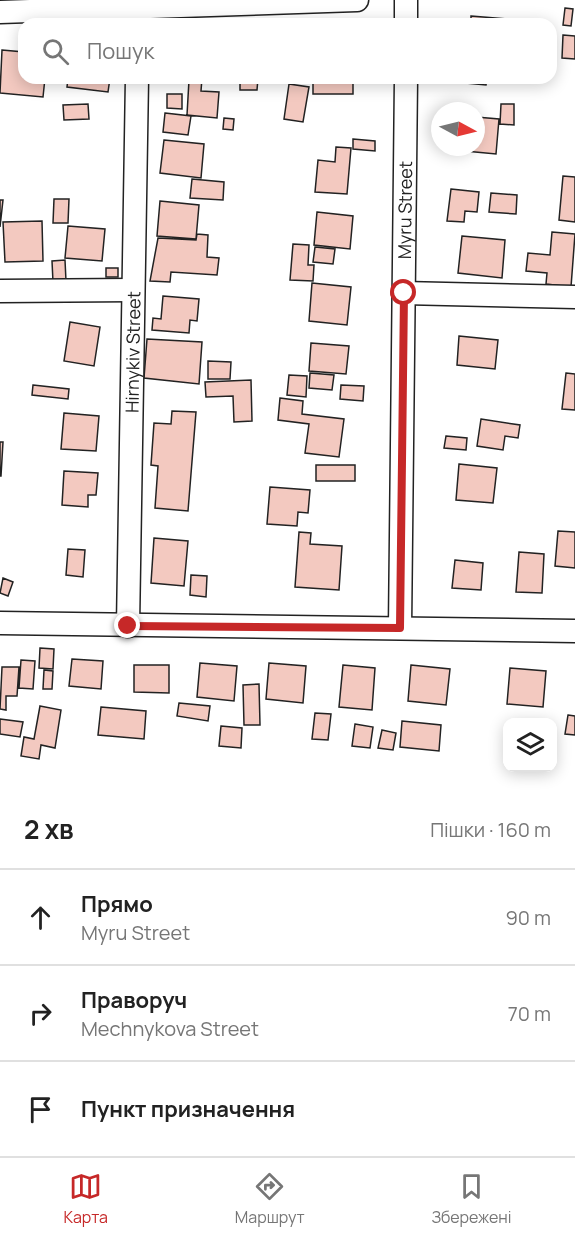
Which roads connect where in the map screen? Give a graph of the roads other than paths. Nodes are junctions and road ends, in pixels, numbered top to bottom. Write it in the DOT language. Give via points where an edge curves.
graph roads {
  1 [pos="357,0"];
  2 [pos="406,0"];
  3 [pos="0,12"];
  4 [pos="138,16"];
  5 [pos="406,18"];
  6 [pos="137,84"];
  7 [pos="406,84"];
  8 [pos="133,290"];
  9 [pos="0,291"];
  10 [pos="404,293"];
  11 [pos="575,297"];
  12 [pos="0,623"];
  13 [pos="128,626"];
  14 [pos="400,628"];
  15 [pos="575,631"];
  1 -- 4 [label="street"];
  2 -- 5 [label="street"];
  3 -- 4 [label="street"];
  6 -- 8 [label="street, Hirnykiv Street"];
  7 -- 10 [label="street, Myru Street"];
  8 -- 9 [label="street"];
  8 -- 13 [label="street, Hirnykiv Street"];
  10 -- 11 [label="street"];
  10 -- 14 [label="street, Myru Street"];
  12 -- 13 [label="street"];
  13 -- 14 [label="street"];
  14 -- 15 [label="street"];
}
